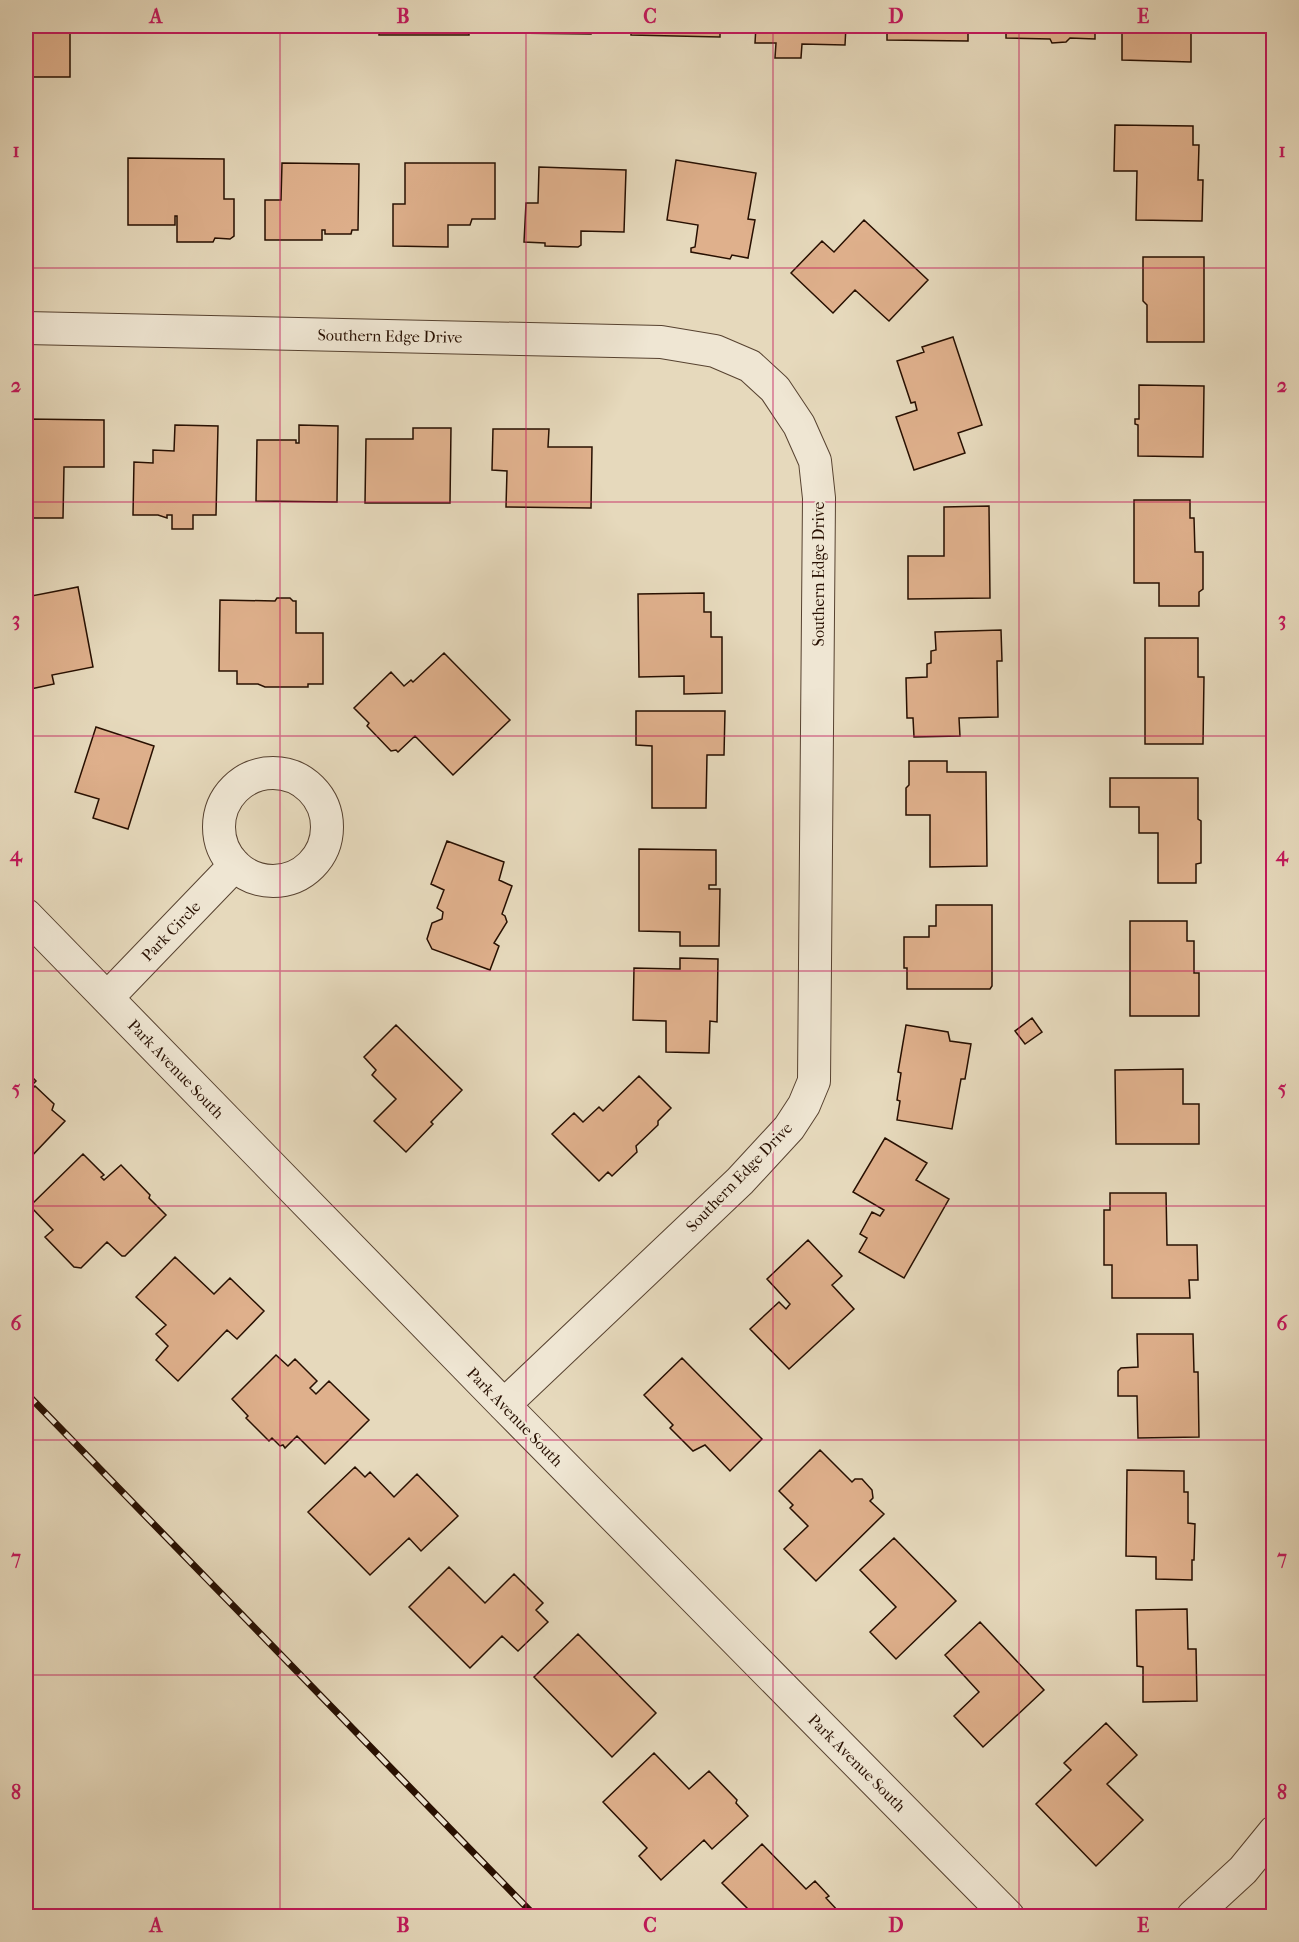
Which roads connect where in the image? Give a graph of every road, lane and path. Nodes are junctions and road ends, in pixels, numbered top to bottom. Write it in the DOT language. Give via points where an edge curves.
graph roads {
  1 [pos="26,328"];
  2 [pos="234,865"];
  3 [pos="26,915"];
  4 [pos="107,998"];
  5 [pos="504,1405"];
  6 [pos="1274,1832"];
  7 [pos="1008,1917"];
  8 [pos="1193,1917"];
  1 -- 5 [label="street, Southern Edge Drive" via="661,342 715,351 750,366 775,389 799,425 815,461 819,498 814,1081 789,1128 740,1181"];
  2 -- 4 [label="street, Park Circle"];
  3 -- 4 [label="street, Park Avenue South"];
  4 -- 5 [label="street, Park Avenue South"];
  5 -- 7 [label="street, Park Avenue South"];
  6 -- 8 [label="street" via="1243,1870"];
}
